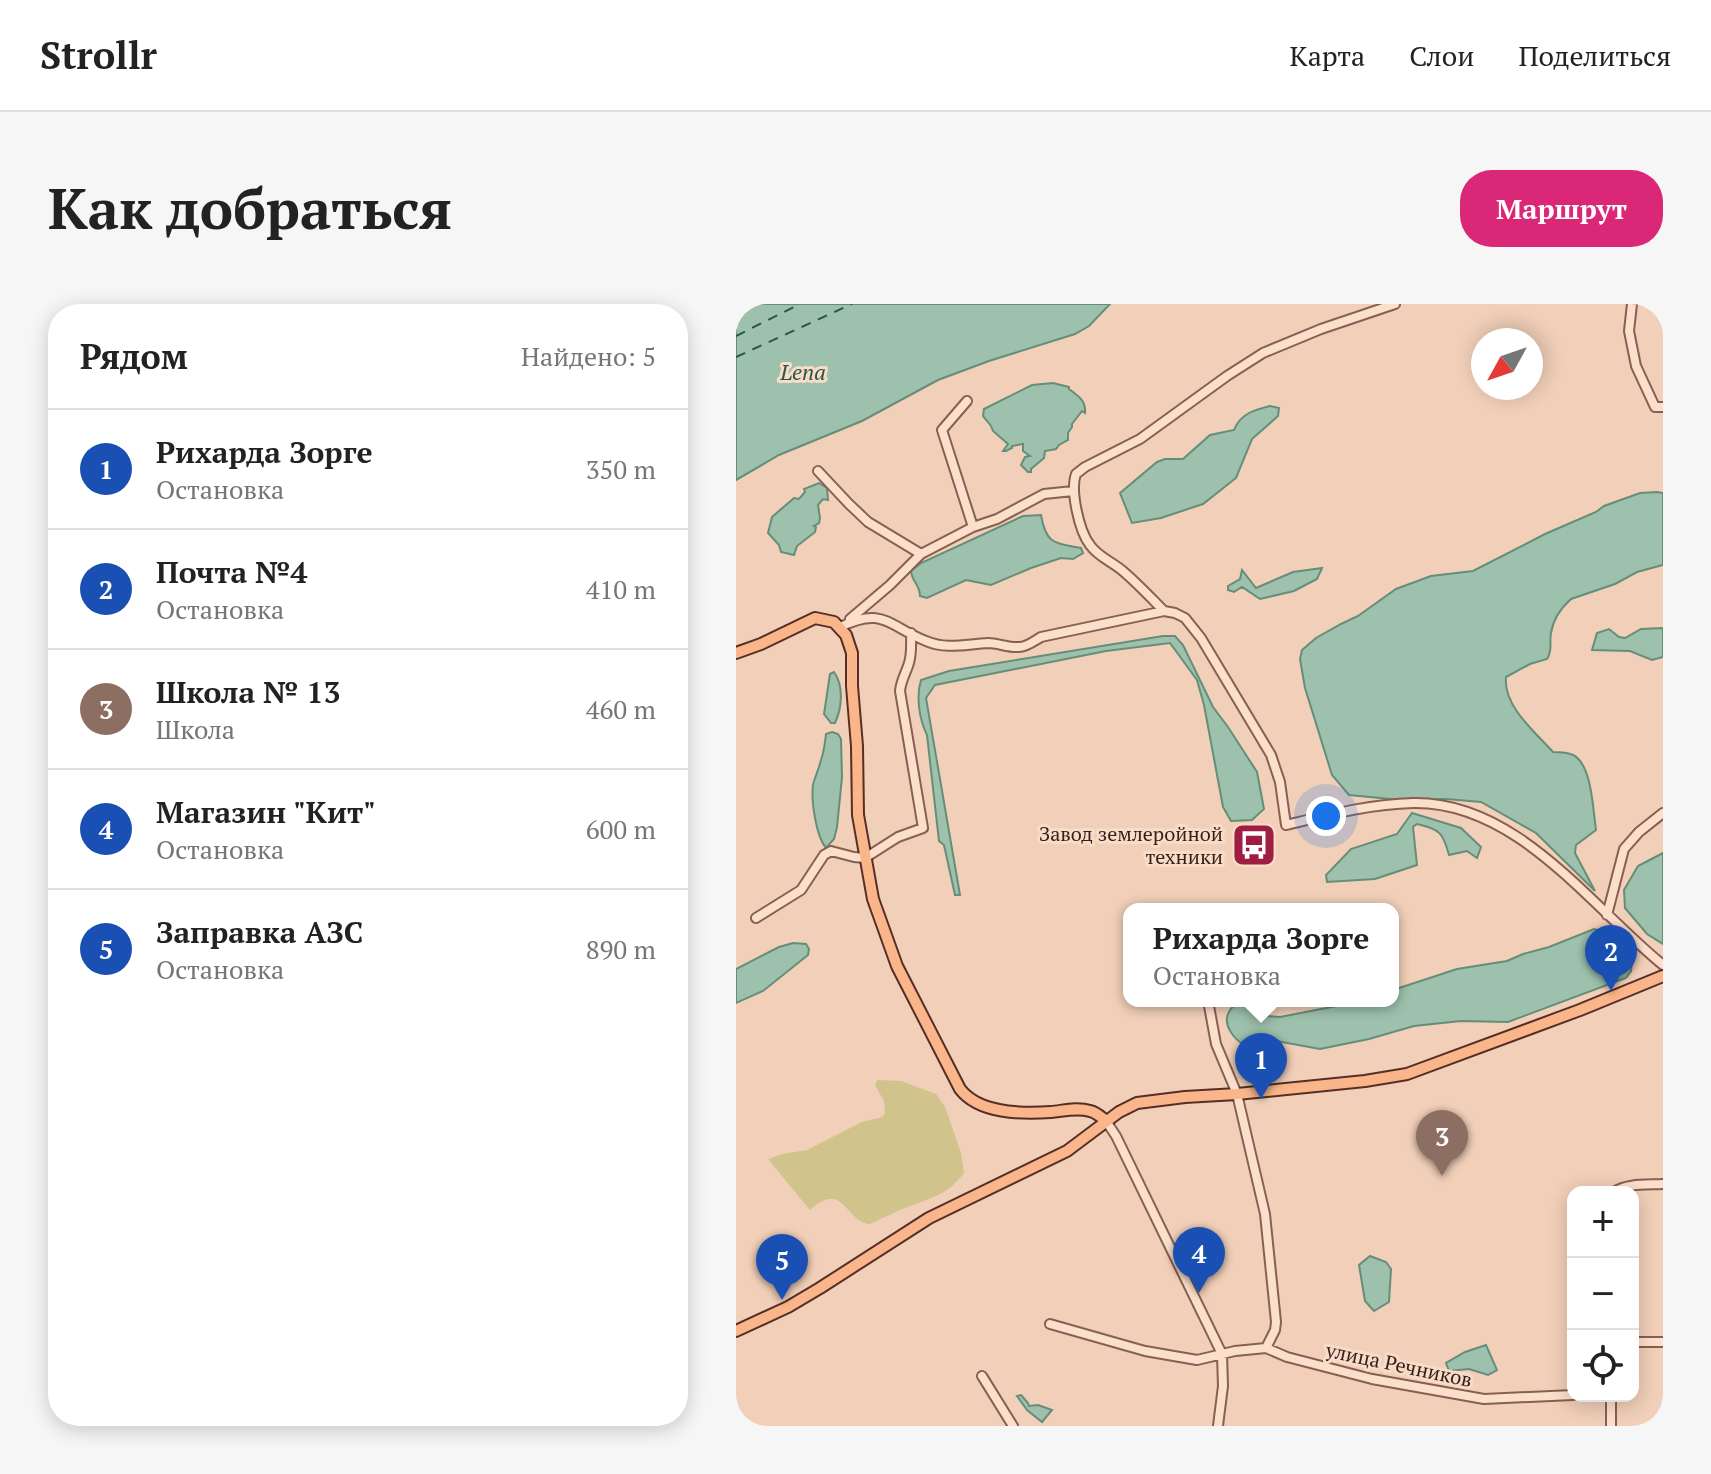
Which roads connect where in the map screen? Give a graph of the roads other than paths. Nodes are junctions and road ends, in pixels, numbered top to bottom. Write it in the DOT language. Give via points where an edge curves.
graph roads {
  1 [pos="1395,304"];
  2 [pos="1632,304"];
  3 [pos="967,401"];
  4 [pos="1663,407"];
  5 [pos="818,471"];
  6 [pos="1073,491"];
  7 [pos="973,527"];
  8 [pos="921,554"];
  9 [pos="1164,611"];
  10 [pos="840,627"];
  11 [pos="911,633"];
  12 [pos="736,653"];
  13 [pos="1663,813"];
  14 [pos="865,858"];
  15 [pos="1607,915"];
  16 [pos="756,918"];
  17 [pos="1663,965"];
  18 [pos="1663,976"];
  19 [pos="1209,1007"];
  20 [pos="1237,1094"];
  21 [pos="1106,1121"];
  22 [pos="1663,1184"];
  23 [pos="1635,1186"];
  24 [pos="1050,1324"];
  25 [pos="736,1331"];
  26 [pos="1639,1342"];
  27 [pos="1663,1342"];
  28 [pos="1266,1348"];
  29 [pos="1222,1354"];
  30 [pos="982,1376"];
  31 [pos="1567,1395"];
  32 [pos="1611,1402"];
  33 [pos="1013,1426"];
  34 [pos="1218,1426"];
  35 [pos="1611,1426"];
  1 -- 6 [label="street" via="1255,357 1140,439 1080,470"];
  2 -- 4 [label="street" via="1629,331 1636,366 1655,407"];
  3 -- 7 [label="street" via="942,430"];
  5 -- 8 [label="street" via="868,522"];
  6 -- 7 [label="street" via="1044,494"];
  6 -- 9 [label="street" via="1088,544"];
  7 -- 8 [label="street"];
  8 -- 10 [label="street"];
  9 -- 11 [label="street" via="1041,637 1016,648 986,643 950,647"];
  9 -- 15 [label="street" via="1185,618 1201,638 1271,755 1286,825 1394,804 1468,811 1539,852"];
  10 -- 11 [label="street" via="875,617"];
  10 -- 12 [label="main road" via="815,618"];
  10 -- 14 [label="main road" via="852,653 857,806"];
  11 -- 14 [label="street" via="900,691 923,828"];
  13 -- 15 [label="street" via="1624,849"];
  14 -- 16 [label="street" via="831,851 801,890"];
  14 -- 21 [label="main road" via="897,966 966,1096 1000,1110 1086,1110"];
  15 -- 17 [label="street"];
  18 -- 20 [label="main road" via="1407,1074"];
  19 -- 20 [label="street" via="1216,1044"];
  20 -- 21 [label="main road" via="1137,1103"];
  20 -- 28 [label="street" via="1268,1237 1276,1322"];
  21 -- 25 [label="main road" via="1067,1151 929,1218 828,1284"];
  21 -- 29 [label="street"];
  22 -- 23 [label="street"];
  24 -- 29 [label="street, улица Речников" via="1157,1354 1197,1360"];
  26 -- 27 [label="street"];
  28 -- 29 [label="street, улица Речников"];
  28 -- 31 [label="street, улица Речников" via="1372,1379 1484,1399"];
  29 -- 34 [label="street"];
  30 -- 33 [label="street"];
  32 -- 35 [label="street"];
}
